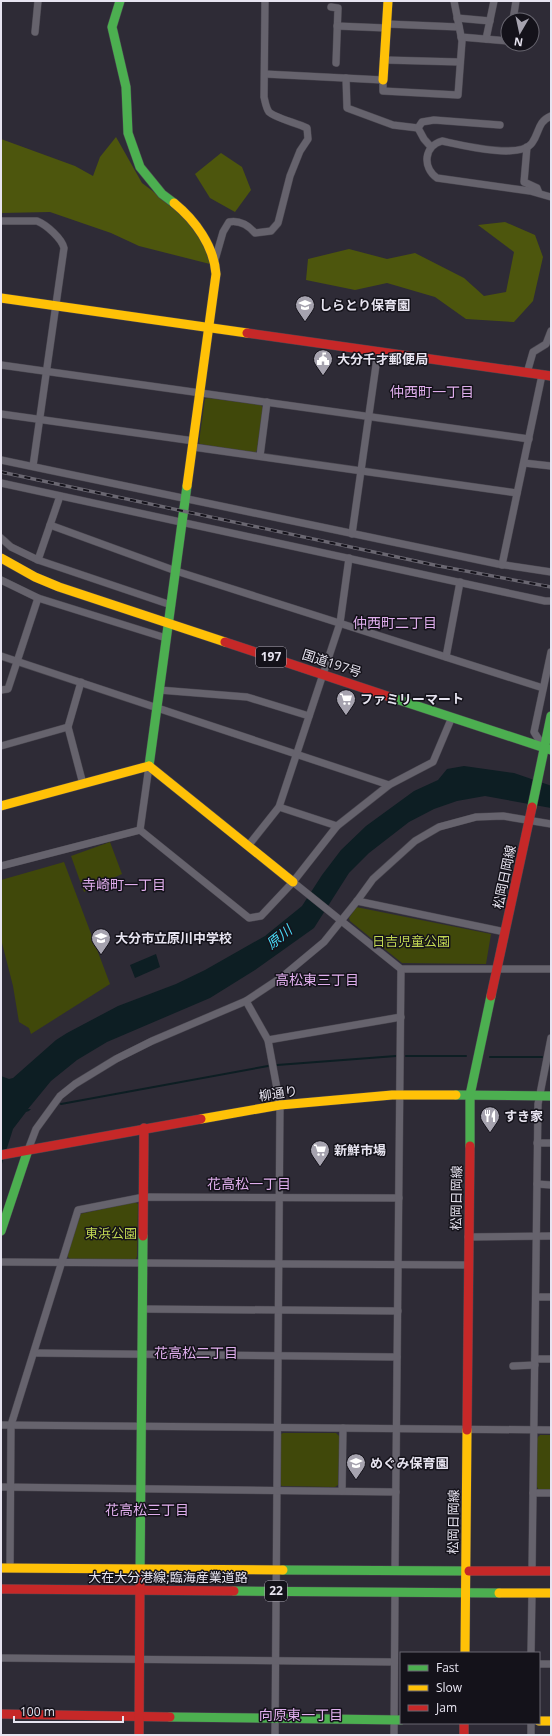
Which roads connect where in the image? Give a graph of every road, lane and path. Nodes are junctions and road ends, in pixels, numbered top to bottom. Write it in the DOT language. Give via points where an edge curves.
graph roads {
  1 [pos="38,1"];
  2 [pos="120,1"];
  3 [pos="265,1"];
  4 [pos="388,1"];
  5 [pos="454,1"];
  6 [pos="494,1"];
  7 [pos="516,1"];
  8 [pos="331,8"];
  9 [pos="514,12"];
  10 [pos="457,18"];
  11 [pos="490,21"];
  12 [pos="337,26"];
  13 [pos="387,26"];
  14 [pos="459,27"];
  15 [pos="35,32"];
  16 [pos="461,37"];
  17 [pos="486,39"];
  18 [pos="500,41"];
  19 [pos="385,60"];
  20 [pos="460,62"];
  21 [pos="336,63"];
  22 [pos="265,74"];
  23 [pos="346,78"];
  24 [pos="383,80"];
  25 [pos="551,116"];
  26 [pos="500,125"];
  27 [pos="418,128"];
  28 [pos="431,147"];
  29 [pos="527,147"];
  30 [pos="539,193"];
  31 [pos="551,197"];
  32 [pos="1,221"];
  33 [pos="215,260"];
  34 [pos="1,298"];
  35 [pos="56,305"];
  36 [pos="210,327"];
  37 [pos="551,331"];
  38 [pos="378,351"];
  39 [pos="1,365"];
  40 [pos="46,371"];
  41 [pos="527,372"];
  42 [pos="547,375"];
  43 [pos="200,393"];
  44 [pos="267,402"];
  45 [pos="1,414"];
  46 [pos="369,416"];
  47 [pos="40,419"];
  48 [pos="529,439"];
  49 [pos="193,444"];
  50 [pos="260,456"];
  51 [pos="1,460"];
  52 [pos="524,463"];
  53 [pos="33,466"];
  54 [pos="551,466"];
  55 [pos="361,471"];
  56 [pos="1,483"];
  57 [pos="517,493"];
  58 [pos="60,496"];
  59 [pos="186,499"];
  60 [pos="182,523"];
  61 [pos="50,525"];
  62 [pos="352,534"];
  63 [pos="1,538"];
  64 [pos="1,558"];
  65 [pos="349,558"];
  66 [pos="38,560"];
  67 [pos="502,565"];
  68 [pos="176,571"];
  69 [pos="551,572"];
  70 [pos="1,580"];
  71 [pos="460,582"];
  72 [pos="38,598"];
  73 [pos="551,601"];
  74 [pos="171,605"];
  75 [pos="168,623"];
  76 [pos="340,623"];
  77 [pos="166,638"];
  78 [pos="551,652"];
  79 [pos="1,656"];
  80 [pos="446,657"];
  81 [pos="17,661"];
  82 [pos="323,674"];
  83 [pos="81,682"];
  84 [pos="543,688"];
  85 [pos="1,690"];
  86 [pos="159,690"];
  87 [pos="157,708"];
  88 [pos="309,716"];
  89 [pos="551,716"];
  90 [pos="452,717"];
  91 [pos="68,727"];
  92 [pos="551,739"];
  93 [pos="1,746"];
  94 [pos="549,748"];
  95 [pos="297,754"];
  96 [pos="149,766"];
  97 [pos="83,784"];
  98 [pos="389,785"];
  99 [pos="1,806"];
  100 [pos="279,807"];
  101 [pos="529,821"];
  102 [pos="551,824"];
  103 [pos="338,826"];
  104 [pos="140,830"];
  105 [pos="248,846"];
  106 [pos="1,866"];
  107 [pos="293,882"];
  108 [pos="357,901"];
  109 [pos="342,920"];
  110 [pos="505,932"];
  111 [pos="401,969"];
  112 [pos="497,969"];
  113 [pos="551,969"];
  114 [pos="246,1001"];
  115 [pos="401,1017"];
  116 [pos="551,1038"];
  117 [pos="268,1040"];
  118 [pos="400,1095"];
  119 [pos="470,1095"];
  120 [pos="538,1096"];
  121 [pos="551,1096"];
  122 [pos="280,1105"];
  123 [pos="144,1128"];
  124 [pos="537,1143"];
  125 [pos="551,1143"];
  126 [pos="28,1150"];
  127 [pos="1,1155"];
  128 [pos="537,1184"];
  129 [pos="551,1184"];
  130 [pos="144,1197"];
  131 [pos="279,1198"];
  132 [pos="399,1198"];
  133 [pos="1,1231"];
  134 [pos="536,1236"];
  135 [pos="551,1236"];
  136 [pos="468,1237"];
  137 [pos="1,1262"];
  138 [pos="62,1262"];
  139 [pos="143,1263"];
  140 [pos="279,1263"];
  141 [pos="398,1264"];
  142 [pos="468,1265"];
  143 [pos="536,1297"];
  144 [pos="551,1297"];
  145 [pos="143,1309"];
  146 [pos="278,1310"];
  147 [pos="398,1311"];
  148 [pos="34,1353"];
  149 [pos="142,1355"];
  150 [pos="278,1356"];
  151 [pos="397,1357"];
  152 [pos="551,1359"];
  153 [pos="535,1362"];
  154 [pos="513,1366"];
  155 [pos="1,1425"];
  156 [pos="11,1425"];
  157 [pos="142,1426"];
  158 [pos="277,1428"];
  159 [pos="343,1428"];
  160 [pos="397,1429"];
  161 [pos="467,1429"];
  162 [pos="534,1430"];
  163 [pos="551,1430"];
  164 [pos="1,1487"];
  165 [pos="11,1487"];
  166 [pos="141,1488"];
  167 [pos="277,1490"];
  168 [pos="342,1491"];
  169 [pos="396,1492"];
  170 [pos="533,1493"];
  171 [pos="551,1493"];
  172 [pos="6,1568"];
  173 [pos="140,1569"];
  174 [pos="276,1570"];
  175 [pos="395,1570"];
  176 [pos="465,1570"];
  177 [pos="532,1571"];
  178 [pos="551,1571"];
  179 [pos="1,1589"];
  180 [pos="140,1590"];
  181 [pos="276,1591"];
  182 [pos="395,1592"];
  183 [pos="465,1592"];
  184 [pos="532,1592"];
  185 [pos="551,1593"];
  186 [pos="465,1652"];
  187 [pos="531,1652"];
  188 [pos="1,1658"];
  189 [pos="140,1660"];
  190 [pos="275,1661"];
  191 [pos="394,1662"];
  192 [pos="540,1664"];
  193 [pos="551,1664"];
  194 [pos="1,1714"];
  195 [pos="139,1716"];
  196 [pos="275,1718"];
  197 [pos="397,1720"];
  198 [pos="540,1721"];
  199 [pos="551,1721"];
  200 [pos="464,1724"];
  201 [pos="531,1724"];
  202 [pos="139,1735"];
  203 [pos="275,1735"];
  204 [pos="394,1735"];
  205 [pos="464,1735"];
  206 [pos="531,1735"];
  1 -- 15 [label="street"];
  2 -- 33 [label="main road" via="112,27 126,87 128,133 140,167 162,194 187,214"];
  3 -- 22 [label="street"];
  4 -- 13 [label="main road"];
  5 -- 10 [label="street"];
  6 -- 11 [label="street"];
  7 -- 9 [label="street"];
  8 -- 12 [label="street" via="338,8"];
  10 -- 11 [label="street"];
  10 -- 14 [label="street"];
  11 -- 17 [label="street"];
  12 -- 13 [label="street"];
  12 -- 21 [label="street"];
  13 -- 14 [label="street"];
  13 -- 19 [label="main road"];
  14 -- 16 [label="street"];
  16 -- 17 [label="street"];
  16 -- 20 [label="street"];
  17 -- 18 [label="street"];
  19 -- 20 [label="street"];
  19 -- 24 [label="main road"];
  20 -- 24 [label="street" via="458,95 383,92"];
  22 -- 23 [label="street"];
  22 -- 33 [label="street" via="264,97 268,111 306,128 308,139 290,176 278,223 270,231 255,233 249,226 236,220 229,222 223,232"];
  23 -- 24 [label="street"];
  23 -- 27 [label="street" via="347,108 394,125"];
  25 -- 29 [label="street" via="540,124 532,144"];
  26 -- 27 [label="street" via="434,120 422,122"];
  27 -- 28 [label="street"];
  28 -- 29 [label="street" via="442,141 514,151"];
  28 -- 30 [label="street" via="426,162 437,178"];
  29 -- 30 [label="street" via="524,182 537,188"];
  30 -- 31 [label="street"];
  32 -- 35 [label="street" via="37,221 63,244"];
  33 -- 36 [label="main road" via="216,274"];
  34 -- 35 [label="main road"];
  35 -- 36 [label="main road"];
  35 -- 40 [label="street"];
  36 -- 38 [label="main road"];
  36 -- 43 [label="main road"];
  37 -- 41 [label="street" via="546,344 533,352"];
  38 -- 41 [label="main road"];
  38 -- 46 [label="street"];
  39 -- 40 [label="street"];
  40 -- 43 [label="street"];
  40 -- 47 [label="street"];
  41 -- 42 [label="main road"];
  42 -- 48 [label="street"];
  43 -- 44 [label="street"];
  43 -- 49 [label="main road"];
  44 -- 46 [label="street"];
  44 -- 50 [label="street"];
  45 -- 47 [label="street"];
  46 -- 48 [label="street"];
  46 -- 55 [label="street"];
  47 -- 49 [label="street"];
  47 -- 53 [label="street"];
  48 -- 52 [label="street"];
  49 -- 50 [label="street"];
  49 -- 59 [label="main road"];
  50 -- 55 [label="street"];
  51 -- 53 [label="street"];
  52 -- 54 [label="street"];
  52 -- 57 [label="street"];
  53 -- 59 [label="street"];
  55 -- 57 [label="street"];
  55 -- 62 [label="street"];
  56 -- 58 [label="street"];
  57 -- 67 [label="street"];
  58 -- 60 [label="street"];
  58 -- 61 [label="street"];
  59 -- 60 [label="main road"];
  59 -- 62 [label="street"];
  60 -- 65 [label="street"];
  60 -- 68 [label="main road"];
  61 -- 66 [label="street"];
  61 -- 68 [label="street"];
  62 -- 67 [label="street"];
  63 -- 66 [label="street" via="11,547"];
  64 -- 75 [label="main road, 国道197号 / 197" via="46,582"];
  65 -- 71 [label="street"];
  65 -- 76 [label="street"];
  66 -- 74 [label="street"];
  67 -- 69 [label="street"];
  68 -- 74 [label="main road"];
  68 -- 76 [label="street"];
  70 -- 72 [label="street"];
  71 -- 73 [label="street"];
  71 -- 80 [label="street"];
  72 -- 77 [label="street"];
  72 -- 81 [label="street"];
  74 -- 75 [label="main road"];
  75 -- 77 [label="main road"];
  75 -- 82 [label="main road, 国道197号 / 197"];
  76 -- 80 [label="street"];
  76 -- 82 [label="street"];
  77 -- 86 [label="main road"];
  78 -- 84 [label="street"];
  79 -- 81 [label="street"];
  80 -- 84 [label="street"];
  81 -- 83 [label="street"];
  81 -- 85 [label="street" via="8,688"];
  82 -- 88 [label="street"];
  82 -- 90 [label="main road, 国道197号 / 197"];
  83 -- 87 [label="street"];
  83 -- 91 [label="street"];
  84 -- 94 [label="street" via="534,732"];
  86 -- 87 [label="main road"];
  86 -- 88 [label="street" via="254,698"];
  87 -- 95 [label="street"];
  87 -- 96 [label="main road"];
  88 -- 95 [label="street"];
  89 -- 94 [label="main road"];
  90 -- 94 [label="main road, 国道197号 / 197"];
  90 -- 98 [label="street" via="433,762"];
  91 -- 93 [label="street"];
  91 -- 97 [label="street"];
  92 -- 94 [label="street"];
  94 -- 101 [label="main road, 松岡日岡線" via="538,771"];
  95 -- 98 [label="street"];
  95 -- 100 [label="street"];
  96 -- 97 [label="main road"];
  96 -- 104 [label="street"];
  96 -- 105 [label="main road"];
  97 -- 99 [label="main road"];
  98 -- 103 [label="street"];
  100 -- 103 [label="street"];
  100 -- 105 [label="street"];
  101 -- 102 [label="street"];
  101 -- 108 [label="street" via="490,816 439,827 396,856 373,878"];
  101 -- 110 [label="main road, 松岡日岡線"];
  103 -- 107 [label="street"];
  104 -- 106 [label="street"];
  104 -- 107 [label="street" via="249,918 261,916"];
  105 -- 107 [label="main road"];
  107 -- 109 [label="street"];
  108 -- 109 [label="street"];
  108 -- 110 [label="street"];
  109 -- 111 [label="street"];
  109 -- 114 [label="street" via="324,942 282,977"];
  110 -- 112 [label="main road, 松岡日岡線"];
  111 -- 112 [label="street"];
  111 -- 115 [label="street"];
  112 -- 113 [label="street"];
  112 -- 119 [label="main road, 松岡日岡線"];
  114 -- 117 [label="street"];
  114 -- 126 [label="street" via="116,1058 75,1084 60,1096 36,1128"];
  115 -- 117 [label="street"];
  115 -- 118 [label="street"];
  116 -- 120 [label="street"];
  117 -- 122 [label="street"];
  118 -- 119 [label="main road, 柳通り"];
  118 -- 122 [label="main road, 柳通り"];
  118 -- 132 [label="street"];
  119 -- 120 [label="main road, 柳通り"];
  119 -- 136 [label="main road, 松岡日岡線"];
  120 -- 121 [label="main road, 柳通り"];
  120 -- 124 [label="street"];
  122 -- 123 [label="main road, 柳通り"];
  122 -- 131 [label="street"];
  123 -- 126 [label="main road, 柳通り"];
  123 -- 130 [label="main road"];
  124 -- 125 [label="street"];
  124 -- 128 [label="street"];
  126 -- 127 [label="main road, 柳通り"];
  126 -- 133 [label="main road"];
  128 -- 129 [label="street"];
  128 -- 134 [label="street"];
  130 -- 131 [label="street"];
  130 -- 138 [label="street" via="78,1210"];
  130 -- 139 [label="main road"];
  131 -- 132 [label="street"];
  131 -- 140 [label="street"];
  132 -- 141 [label="street"];
  134 -- 135 [label="street"];
  134 -- 136 [label="street"];
  134 -- 143 [label="street"];
  136 -- 142 [label="main road, 松岡日岡線"];
  137 -- 138 [label="street"];
  138 -- 139 [label="street"];
  138 -- 148 [label="street"];
  139 -- 140 [label="street"];
  139 -- 145 [label="main road"];
  140 -- 141 [label="street"];
  140 -- 146 [label="street"];
  141 -- 142 [label="street"];
  141 -- 147 [label="street"];
  142 -- 161 [label="main road, 松岡日岡線"];
  143 -- 144 [label="street"];
  143 -- 153 [label="street"];
  145 -- 146 [label="street"];
  145 -- 149 [label="main road"];
  146 -- 147 [label="street"];
  146 -- 150 [label="street"];
  147 -- 151 [label="street"];
  148 -- 149 [label="street"];
  148 -- 156 [label="street"];
  149 -- 150 [label="street"];
  149 -- 157 [label="main road"];
  150 -- 151 [label="street"];
  150 -- 158 [label="street"];
  151 -- 160 [label="street"];
  152 -- 153 [label="street"];
  153 -- 154 [label="street"];
  153 -- 162 [label="street"];
  155 -- 156 [label="street"];
  156 -- 157 [label="street"];
  156 -- 165 [label="street"];
  157 -- 158 [label="street"];
  157 -- 166 [label="main road"];
  158 -- 159 [label="street"];
  158 -- 167 [label="street"];
  159 -- 160 [label="street"];
  159 -- 168 [label="street"];
  160 -- 161 [label="street"];
  160 -- 169 [label="street"];
  161 -- 162 [label="street"];
  161 -- 176 [label="main road, 松岡日岡線"];
  162 -- 163 [label="street"];
  162 -- 170 [label="street"];
  164 -- 165 [label="street"];
  165 -- 166 [label="street"];
  165 -- 172 [label="street"];
  166 -- 167 [label="street"];
  166 -- 173 [label="main road"];
  167 -- 168 [label="street"];
  167 -- 174 [label="street"];
  168 -- 169 [label="street"];
  169 -- 175 [label="street"];
  170 -- 171 [label="street"];
  170 -- 177 [label="street"];
  172 -- 173 [label="main road, 大在大分港線;臨海産業道路 / 22"];
  173 -- 174 [label="main road, 大在大分港線;臨海産業道路 / 22"];
  173 -- 180 [label="main road"];
  174 -- 175 [label="main road, 大在大分港線;臨海産業道路 / 22"];
  174 -- 181 [label="street"];
  175 -- 176 [label="main road, 大在大分港線;臨海産業道路 / 22"];
  176 -- 177 [label="main road, 大在大分港線;臨海産業道路 / 22"];
  176 -- 183 [label="main road, 松岡日岡線"];
  177 -- 178 [label="main road, 大在大分港線;臨海産業道路 / 22"];
  179 -- 180 [label="main road, 大在大分港線;臨海産業道路 / 22"];
  180 -- 181 [label="main road, 大在大分港線;臨海産業道路 / 22"];
  180 -- 189 [label="main road"];
  181 -- 182 [label="main road, 大在大分港線;臨海産業道路 / 22"];
  181 -- 190 [label="street"];
  182 -- 183 [label="main road, 大在大分港線;臨海産業道路 / 22"];
  182 -- 191 [label="street"];
  183 -- 184 [label="main road, 大在大分港線;臨海産業道路 / 22"];
  183 -- 186 [label="main road, 松岡日岡線"];
  184 -- 185 [label="main road, 大在大分港線;臨海産業道路 / 22"];
  184 -- 187 [label="street"];
  188 -- 189 [label="street"];
  189 -- 190 [label="street"];
  189 -- 195 [label="main road"];
  190 -- 191 [label="street"];
  190 -- 196 [label="street"];
  191 -- 197 [label="street"];
  192 -- 193 [label="street"];
  194 -- 195 [label="main road"];
  195 -- 196 [label="main road"];
  195 -- 202 [label="main road"];
  196 -- 197 [label="main road"];
  196 -- 203 [label="street"];
  197 -- 204 [label="street"];
  198 -- 199 [label="main road"];
  200 -- 205 [label="main road"];
  201 -- 206 [label="street"];
}
